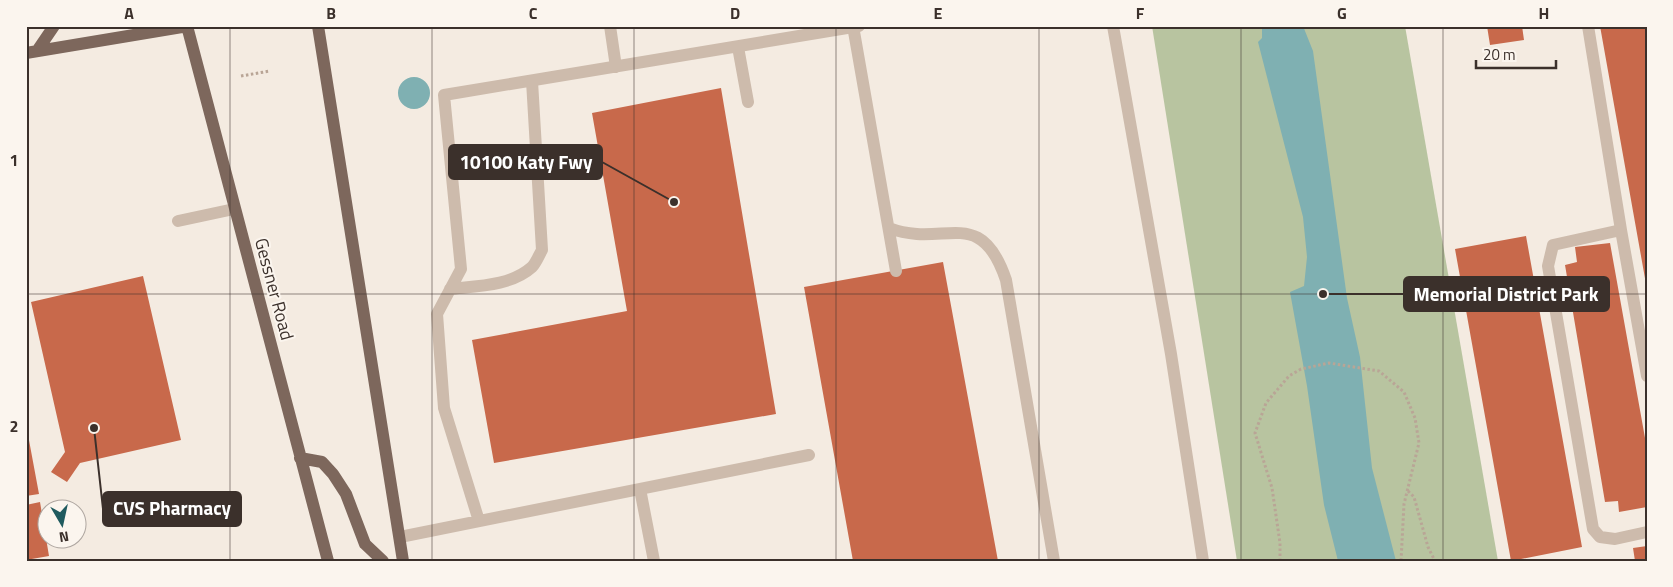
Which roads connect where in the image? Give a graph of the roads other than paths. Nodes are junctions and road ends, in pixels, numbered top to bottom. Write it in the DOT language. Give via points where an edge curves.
graph roads {
  1 [pos="54,26"];
  2 [pos="188,26"];
  3 [pos="318,26"];
  4 [pos="610,26"];
  5 [pos="855,26"];
  6 [pos="1113,26"];
  7 [pos="1588,26"];
  8 [pos="738,47"];
  9 [pos="32,52"];
  10 [pos="616,67"];
  11 [pos="532,81"];
  12 [pos="748,102"];
  13 [pos="234,209"];
  14 [pos="178,221"];
  15 [pos="889,228"];
  16 [pos="1621,230"];
  17 [pos="896,271"];
  18 [pos="450,289"];
  19 [pos="1647,376"];
  20 [pos="809,455"];
  21 [pos="300,458"];
  22 [pos="640,489"];
  23 [pos="480,520"];
  24 [pos="1647,532"];
  25 [pos="400,537"];
  26 [pos="328,561"];
  27 [pos="383,561"];
  28 [pos="403,561"];
  29 [pos="654,561"];
  30 [pos="1054,561"];
  31 [pos="1203,561"];
  1 -- 9 [label="main road"];
  2 -- 9 [label="main road"];
  2 -- 13 [label="main road, Gessner Road"];
  3 -- 25 [label="main road"];
  4 -- 10 [label="street"];
  5 -- 8 [label="street"];
  5 -- 15 [label="street"];
  6 -- 31 [label="street" via="1171,354"];
  7 -- 16 [label="street"];
  8 -- 10 [label="street"];
  8 -- 12 [label="street"];
  10 -- 11 [label="street"];
  11 -- 18 [label="street" via="542,250 533,266 516,277"];
  11 -- 18 [label="street" via="444,94 461,269"];
  13 -- 14 [label="street"];
  13 -- 21 [label="main road, Gessner Road"];
  15 -- 17 [label="street"];
  15 -- 30 [label="street" via="919,235 967,232 985,241 998,258 1006,280"];
  16 -- 19 [label="street"];
  16 -- 24 [label="street" via="1553,245 1548,266 1593,529 1600,537 1615,539"];
  18 -- 23 [label="street" via="437,314 444,408"];
  20 -- 22 [label="street"];
  21 -- 26 [label="main road, Gessner Road"];
  21 -- 27 [label="main road" via="322,462 334,474 346,494 365,544"];
  22 -- 23 [label="street"];
  22 -- 29 [label="street"];
  23 -- 25 [label="street"];
  25 -- 28 [label="main road"];
}
